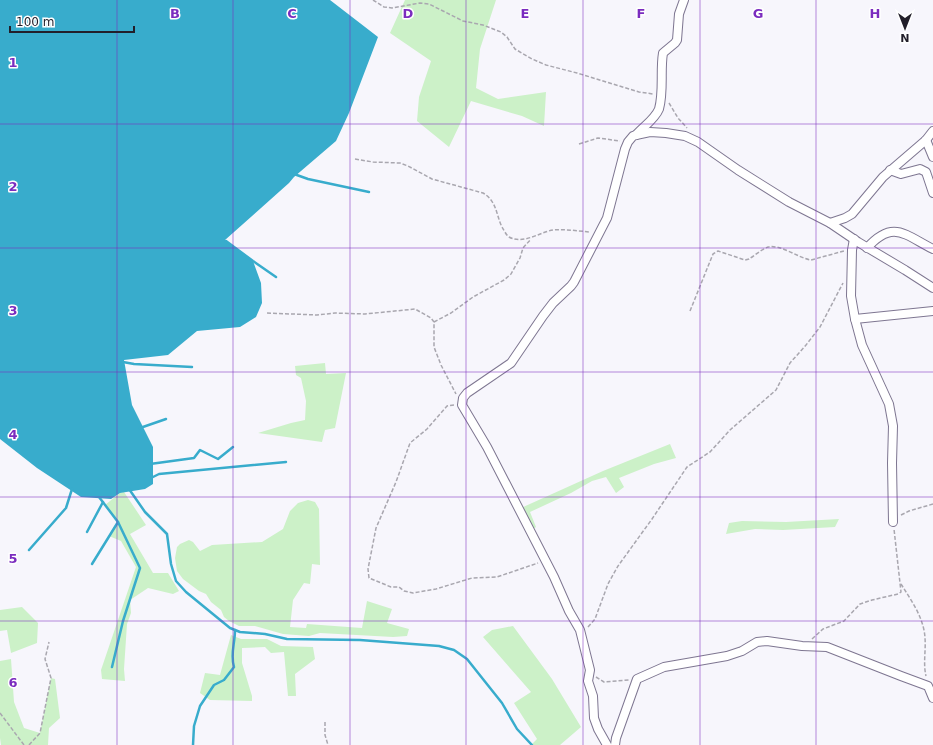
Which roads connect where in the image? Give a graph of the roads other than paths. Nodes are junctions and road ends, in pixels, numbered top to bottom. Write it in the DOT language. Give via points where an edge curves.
graph roads {
  1 [pos="684,0"];
  2 [pos="933,131"];
  3 [pos="636,135"];
  4 [pos="926,140"];
  5 [pos="933,157"];
  6 [pos="890,170"];
  7 [pos="933,193"];
  8 [pos="830,223"];
  9 [pos="854,239"];
  10 [pos="867,248"];
  11 [pos="933,249"];
  12 [pos="933,288"];
  13 [pos="933,311"];
  14 [pos="854,319"];
  15 [pos="893,522"];
  16 [pos="930,686"];
  17 [pos="933,698"];
  18 [pos="607,745"];
  19 [pos="615,745"];
  1 -- 3 [label="street" via="679,14 677,40 663,53 659,109"];
  2 -- 4 [label="street"];
  3 -- 8 [label="street" via="650,132 685,136 789,202"];
  3 -- 18 [label="street" via="628,142 625,150 600,233 571,286 548,309 511,363 467,393 462,405 487,447 582,634 590,670 588,681 593,696 594,718"];
  4 -- 5 [label="street"];
  4 -- 6 [label="street"];
  6 -- 7 [label="street" via="900,174 923,170"];
  6 -- 8 [label="street" via="852,214"];
  8 -- 9 [label="street"];
  9 -- 10 [label="street"];
  9 -- 14 [label="street" via="851,296"];
  10 -- 11 [label="street" via="891,231 899,232"];
  10 -- 12 [label="street"];
  13 -- 14 [label="street"];
  14 -- 15 [label="street" via="891,414"];
  16 -- 17 [label="street"];
  16 -- 19 [label="street" via="827,648 757,642 727,656 664,666 637,679"];
}
